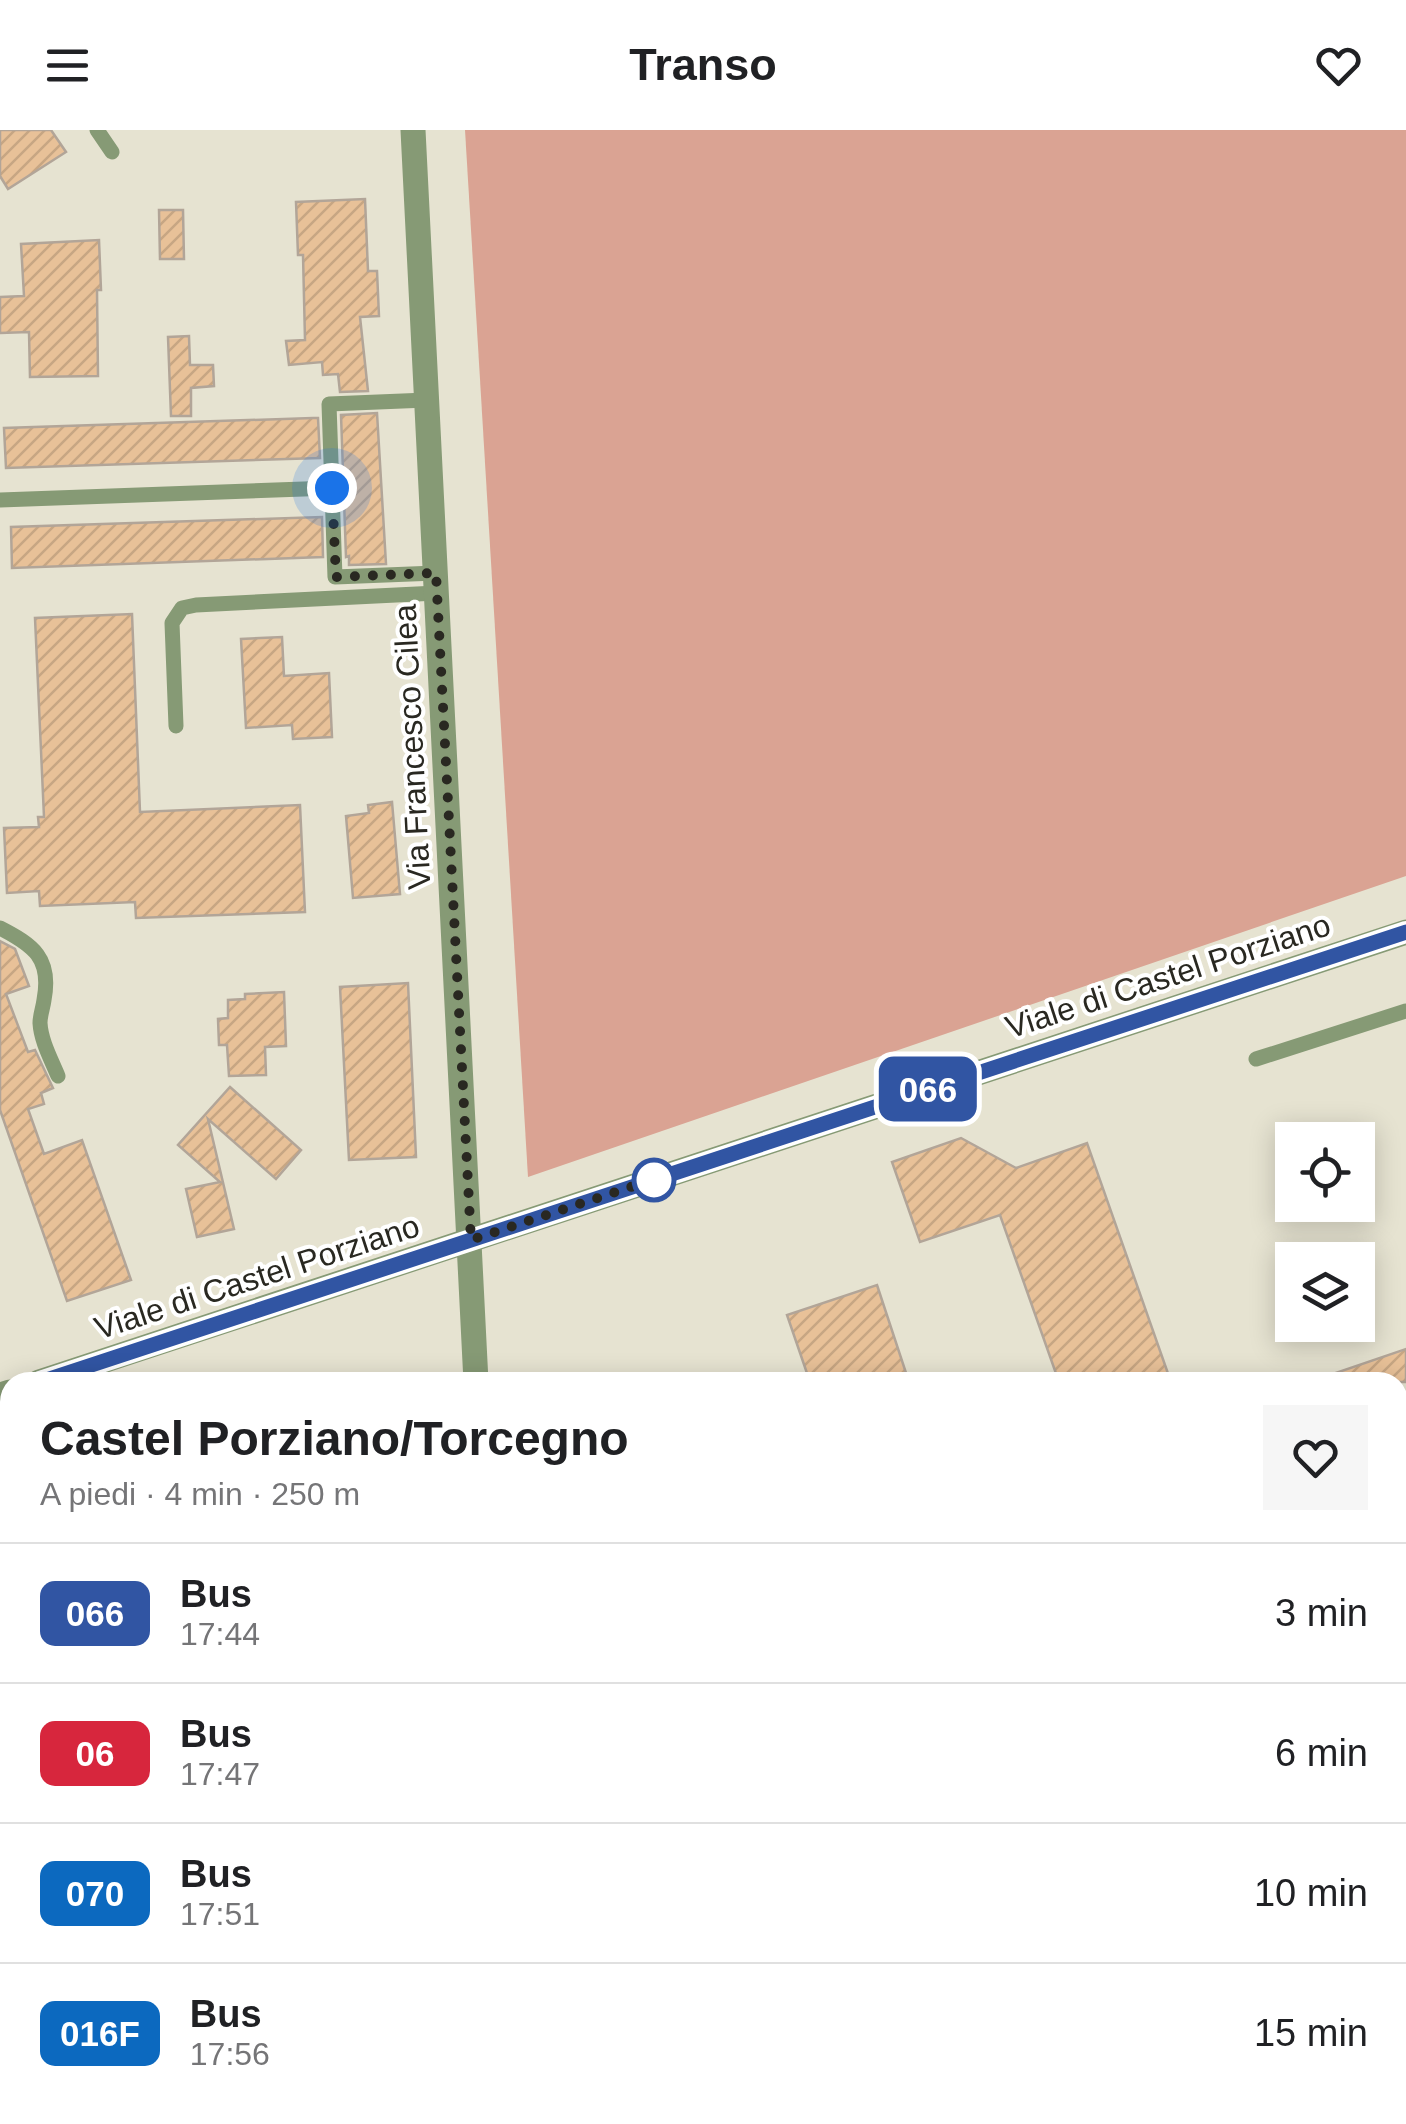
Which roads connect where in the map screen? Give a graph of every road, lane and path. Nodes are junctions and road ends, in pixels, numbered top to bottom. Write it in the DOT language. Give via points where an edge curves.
graph roads {
  1 [pos="98,130"];
  2 [pos="413,130"];
  3 [pos="112,152"];
  4 [pos="427,400"];
  5 [pos="332,488"];
  6 [pos="0,500"];
  7 [pos="437,583"];
  8 [pos="176,726"];
  9 [pos="0,928"];
  10 [pos="1406,932"];
  11 [pos="1406,1010"];
  12 [pos="1256,1059"];
  13 [pos="58,1076"];
  14 [pos="471,1240"];
  15 [pos="98,1372"];
  16 [pos="476,1372"];
  17 [pos="181,2124"];
  18 [pos="208,2124"];
  1 -- 3 [label="lane"];
  2 -- 4 [label="street, Via Francesco Cilea"];
  4 -- 5 [label="lane" via="329,404"];
  4 -- 7 [label="street, Via Francesco Cilea"];
  5 -- 6 [label="lane"];
  5 -- 7 [label="lane" via="336,577"];
  7 -- 8 [label="lane" via="182,608 172,624"];
  7 -- 14 [label="street, Via Francesco Cilea"];
  9 -- 13 [label="lane" via="40,955 46,975 42,1037"];
  10 -- 14 [label="street, Viale di Castel Porziano"];
  11 -- 12 [label="lane"];
  14 -- 15 [label="street, Viale di Castel Porziano"];
  14 -- 16 [label="street, Via Francesco Cilea"];
  17 -- 18 [label="lane"];
}
